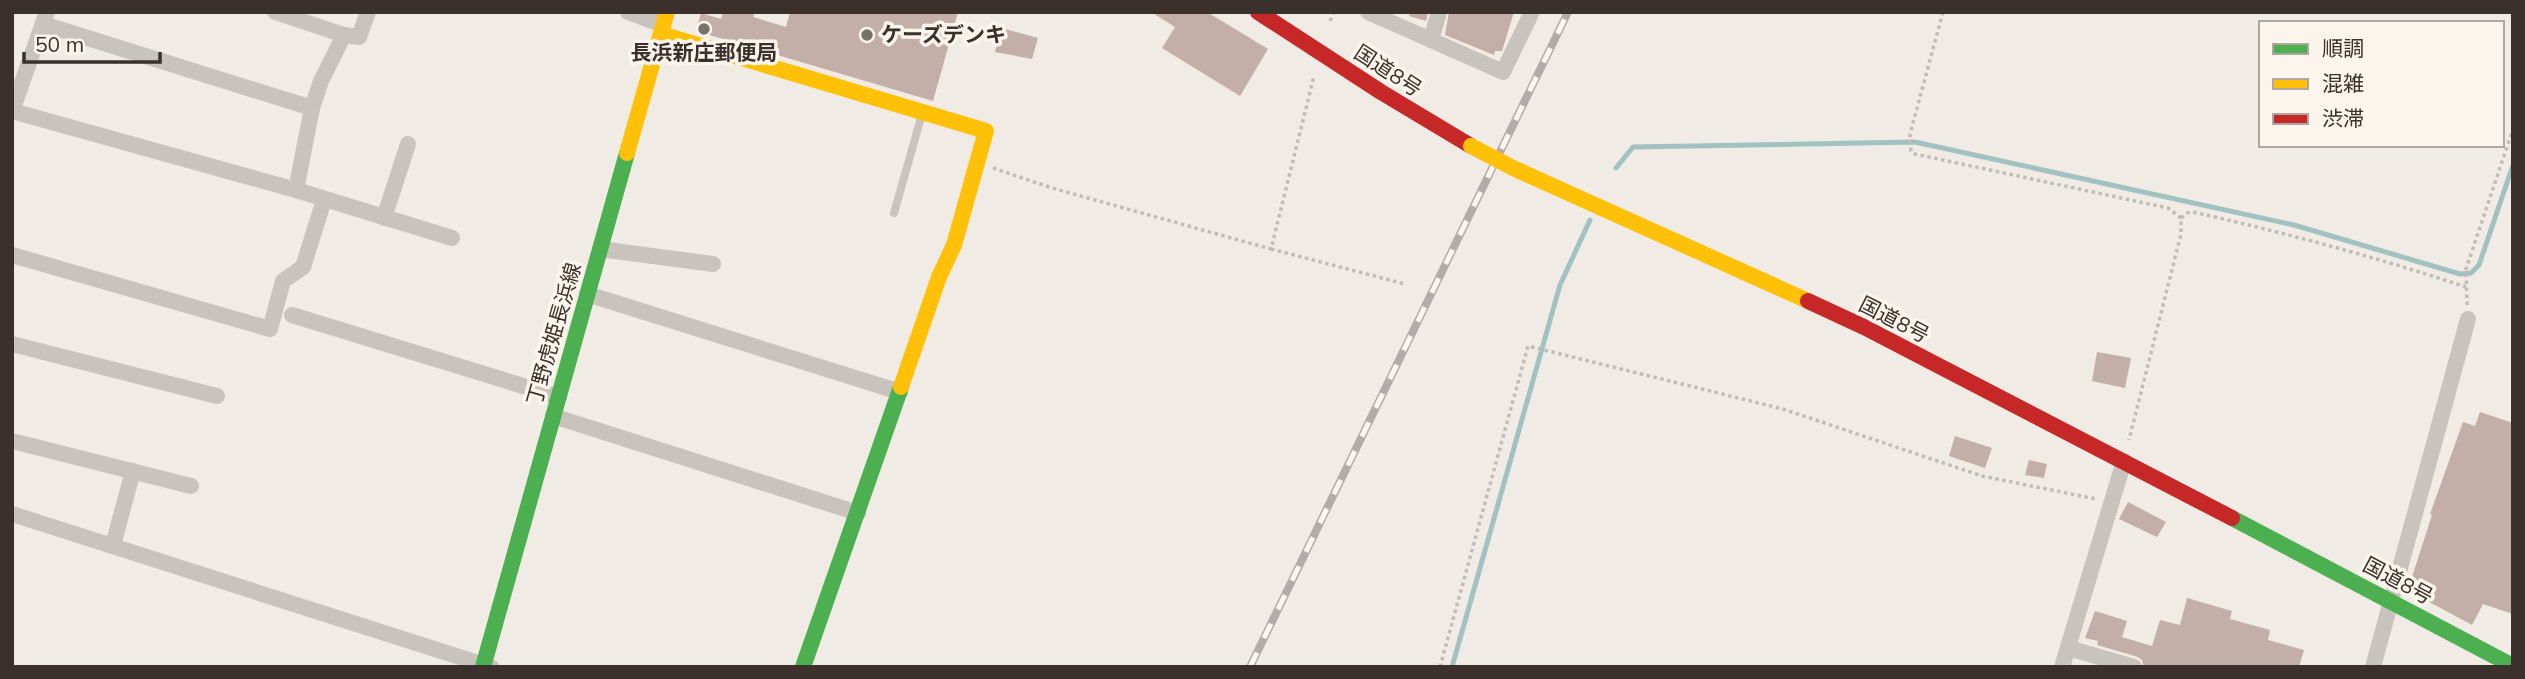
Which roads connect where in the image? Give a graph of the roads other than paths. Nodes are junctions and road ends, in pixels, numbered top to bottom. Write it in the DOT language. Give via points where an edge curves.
graph roads {
  1 [pos="275,12"];
  2 [pos="368,12"];
  3 [pos="628,12"];
  4 [pos="1258,12"];
  5 [pos="1368,12"];
  6 [pos="1439,12"];
  7 [pos="1532,12"];
  8 [pos="45,18"];
  9 [pos="664,24"];
  10 [pos="344,35"];
  11 [pos="1430,40"];
  12 [pos="312,107"];
  13 [pos="923,112"];
  14 [pos="408,144"];
  15 [pos="296,190"];
  16 [pos="324,200"];
  17 [pos="894,213"];
  18 [pos="384,218"];
  19 [pos="452,238"];
  20 [pos="600,249"];
  21 [pos="12,255"];
  22 [pos="713,264"];
  23 [pos="587,295"];
  24 [pos="292,314"];
  25 [pos="2468,319"];
  26 [pos="12,344"];
  27 [pos="900,392"];
  28 [pos="217,396"];
  29 [pos="559,397"];
  30 [pos="553,416"];
  31 [pos="12,441"];
  32 [pos="2124,461"];
  33 [pos="133,471"];
  34 [pos="191,486"];
  35 [pos="858,513"];
  36 [pos="12,514"];
  37 [pos="113,545"];
  38 [pos="2390,600"];
  39 [pos="2068,648"];
  40 [pos="486,666"];
  41 [pos="2513,666"];
  42 [pos="803,667"];
  43 [pos="2062,667"];
  44 [pos="2133,667"];
  45 [pos="2373,667"];
  1 -- 10 [label="street"];
  2 -- 10 [label="street" via="359,37"];
  3 -- 9 [label="street"];
  4 -- 32 [label="main road, 国道8号, bridge" via="1402,105 1513,168 1783,288"];
  5 -- 11 [label="street"];
  6 -- 11 [label="street"];
  7 -- 11 [label="street" via="1503,72"];
  8 -- 12 [label="street"];
  8 -- 15 [label="street" via="12,111"];
  9 -- 13 [label="main road"];
  9 -- 20 [label="main road, 丁野虎姫長浜線"];
  10 -- 12 [label="street"];
  12 -- 15 [label="street"];
  13 -- 17 [label="lane"];
  13 -- 27 [label="main road" via="986,131 954,245"];
  14 -- 18 [label="street"];
  15 -- 16 [label="street"];
  16 -- 18 [label="street"];
  16 -- 21 [label="street" via="303,267 283,281 270,328"];
  18 -- 19 [label="street"];
  20 -- 22 [label="street"];
  20 -- 23 [label="main road, 丁野虎姫長浜線"];
  23 -- 27 [label="street"];
  23 -- 29 [label="main road, 丁野虎姫長浜線"];
  24 -- 29 [label="street"];
  25 -- 38 [label="street"];
  26 -- 28 [label="street"];
  27 -- 35 [label="main road"];
  29 -- 30 [label="main road, 丁野虎姫長浜線"];
  30 -- 35 [label="street"];
  30 -- 40 [label="main road, 丁野虎姫長浜線"];
  31 -- 33 [label="street"];
  32 -- 38 [label="main road, 国道8号"];
  32 -- 39 [label="street"];
  33 -- 34 [label="street"];
  33 -- 37 [label="street"];
  35 -- 42 [label="main road"];
  36 -- 37 [label="street"];
  37 -- 40 [label="street"];
  38 -- 41 [label="main road, 国道8号"];
  38 -- 45 [label="street"];
  39 -- 43 [label="street"];
  39 -- 44 [label="street"];
}
